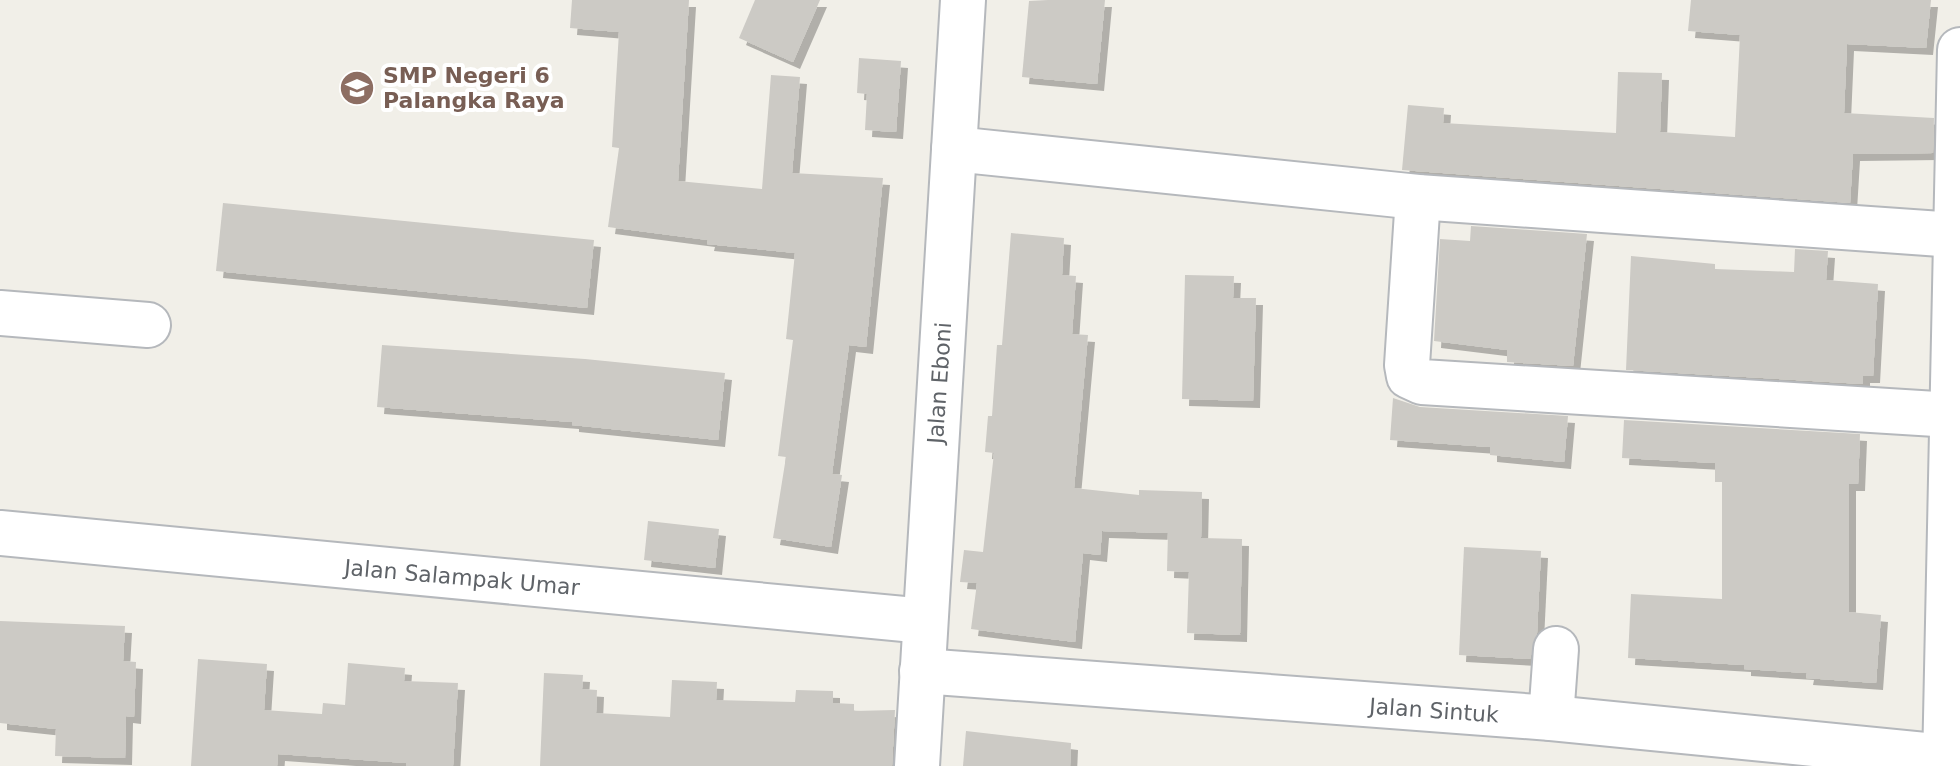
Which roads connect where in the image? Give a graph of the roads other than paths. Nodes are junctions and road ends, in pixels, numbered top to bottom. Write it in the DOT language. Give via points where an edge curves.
graph roads {
  1 [pos="963,0"];
  2 [pos="1960,50"];
  3 [pos="954,149"];
  4 [pos="1418,197"];
  5 [pos="1955,235"];
  6 [pos="0,313"];
  7 [pos="148,325"];
  8 [pos="1952,415"];
  9 [pos="0,533"];
  10 [pos="925,621"];
  11 [pos="1556,649"];
  12 [pos="922,671"];
  13 [pos="1551,718"];
  14 [pos="1945,762"];
  15 [pos="917,766"];
  1 -- 3 [label="street, Jalan Eboni"];
  2 -- 5 [label="street"];
  3 -- 4 [label="street"];
  3 -- 10 [label="street, Jalan Eboni"];
  4 -- 5 [label="street"];
  4 -- 8 [label="street" via="1407,365 1409,376 1422,382"];
  5 -- 8 [label="street"];
  6 -- 7 [label="street"];
  8 -- 14 [label="street"];
  9 -- 10 [label="street, Jalan Salampak Umar"];
  10 -- 12 [label="street, Jalan Eboni"];
  11 -- 13 [label="street"];
  12 -- 13 [label="street, Jalan Sintuk"];
  12 -- 15 [label="street, Jalan Eboni"];
  13 -- 14 [label="street, Jalan Sintuk"];
}
